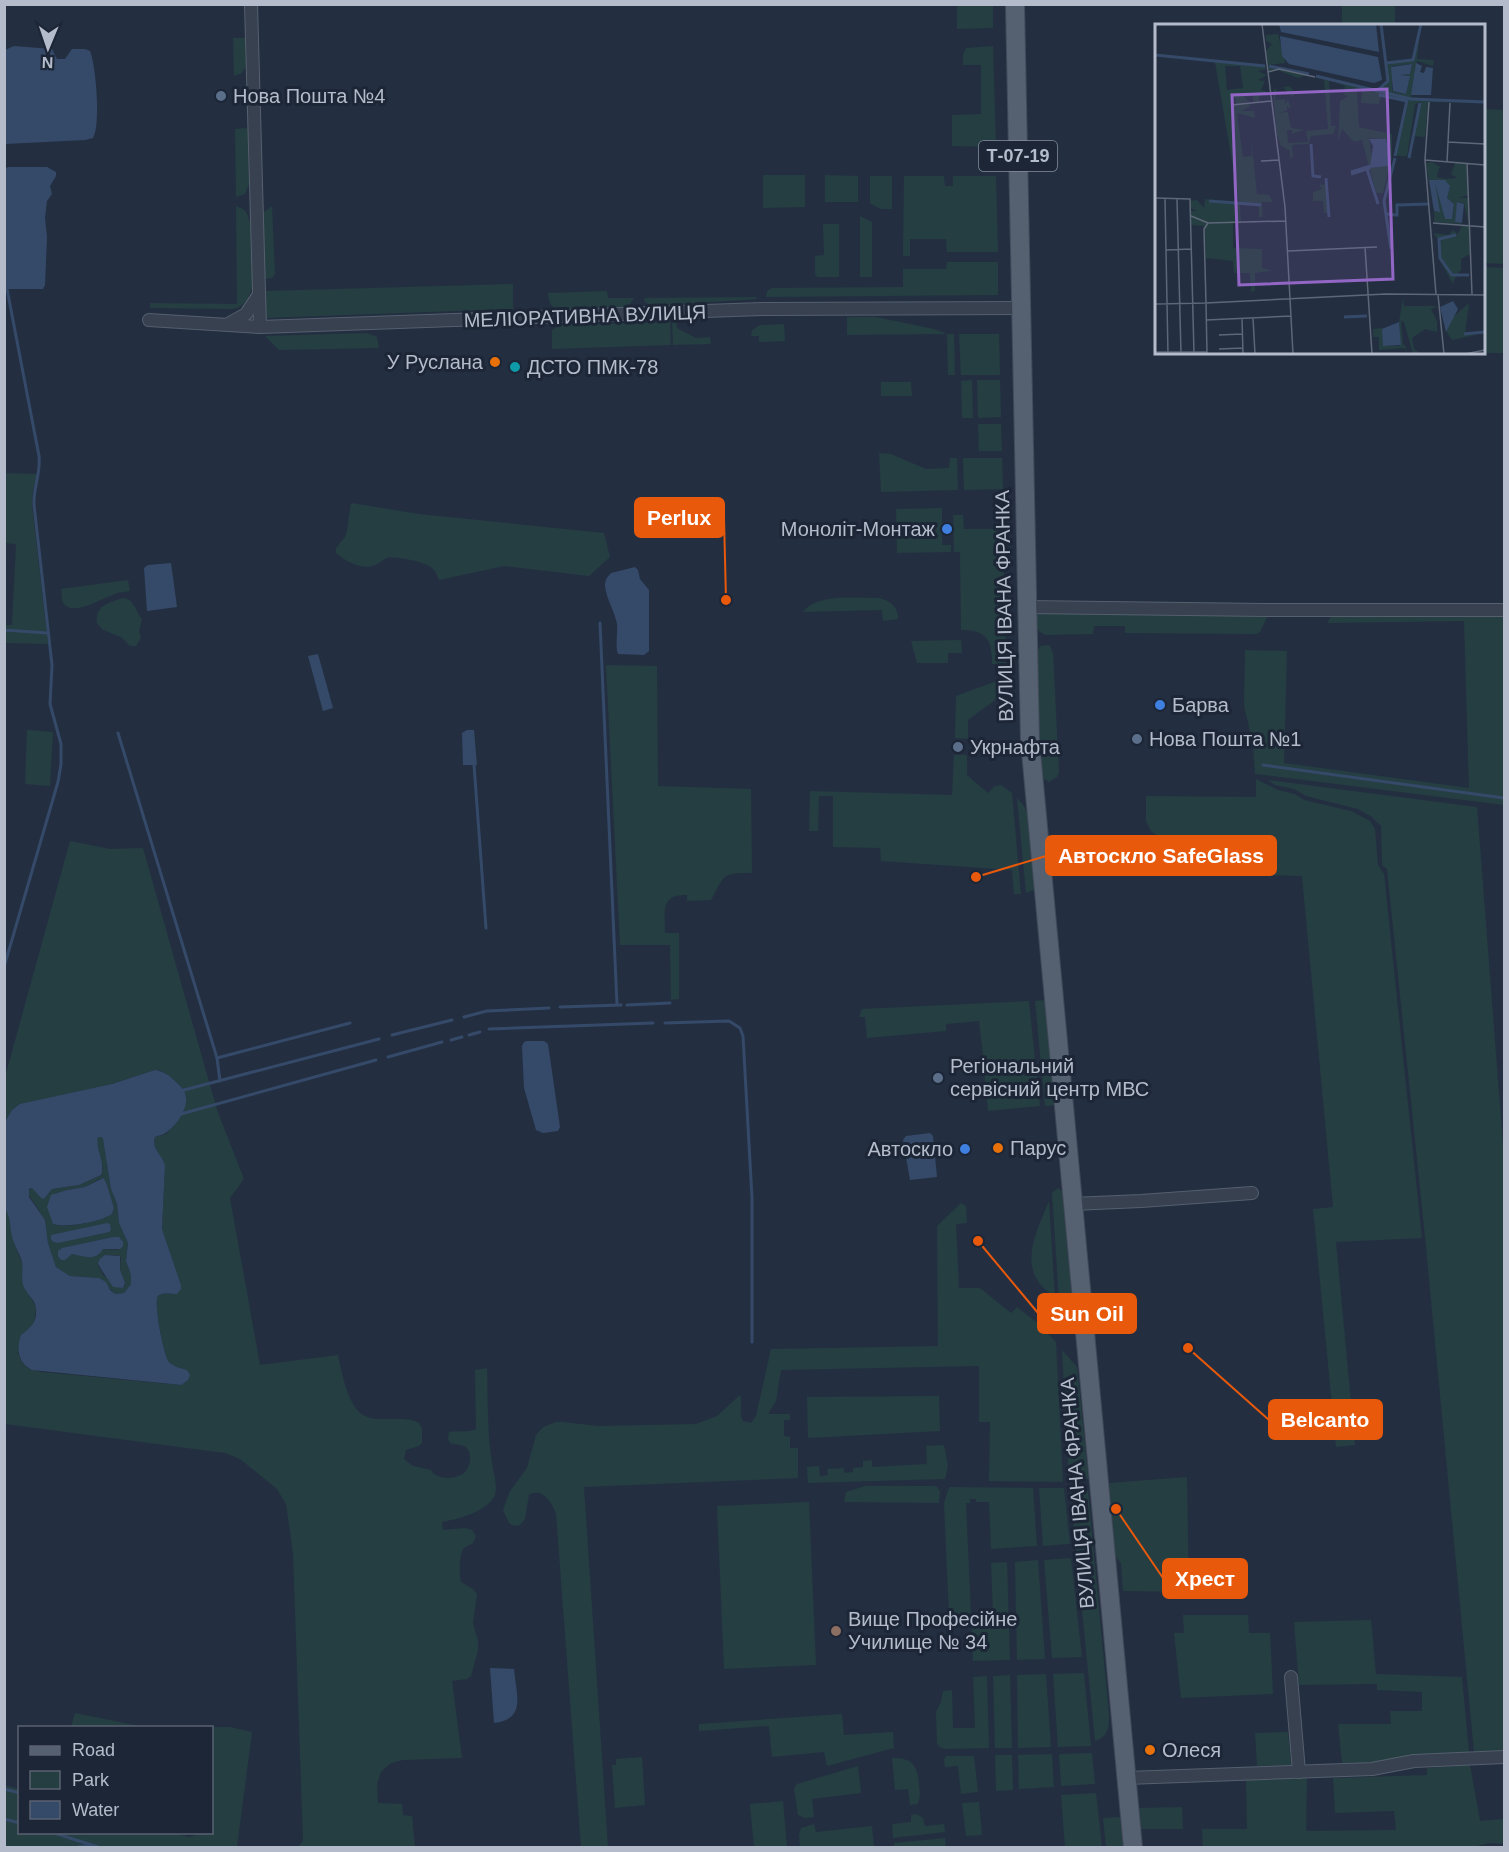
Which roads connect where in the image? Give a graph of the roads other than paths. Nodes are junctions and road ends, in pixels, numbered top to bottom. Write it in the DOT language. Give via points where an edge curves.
graph roads {
  1 [pos="251,4"];
  2 [pos="1015,4"];
  3 [pos="258,295"];
  4 [pos="1021,308"];
  5 [pos="149,320"];
  6 [pos="227,325"];
  7 [pos="260,327"];
  8 [pos="1026,607"];
  9 [pos="1504,610"];
  10 [pos="1251,1193"];
  11 [pos="1072,1204"];
  12 [pos="1291,1677"];
  13 [pos="1504,1757"];
  14 [pos="1299,1772"];
  15 [pos="1126,1778"];
  16 [pos="1133,1848"];
  1 -- 3 [label="street"];
  2 -- 4 [label="main road, ВУЛИЦЯ ІВАНА ФРАНКА / Т-07-19"];
  3 -- 6 [label="street" via="246,314"];
  3 -- 7 [label="street"];
  4 -- 7 [label="street, МЕЛІОРАТИВНА ВУЛИЦЯ" via="762,309"];
  4 -- 8 [label="main road, ВУЛИЦЯ ІВАНА ФРАНКА / Т-07-19"];
  5 -- 6 [label="street, МЕЛІОРАТИВНА ВУЛИЦЯ"];
  6 -- 7 [label="street, МЕЛІОРАТИВНА ВУЛИЦЯ"];
  8 -- 9 [label="street"];
  8 -- 11 [label="main road, ВУЛИЦЯ ІВАНА ФРАНКА / Т-07-19" via="1033,788"];
  10 -- 11 [label="street"];
  11 -- 15 [label="main road, ВУЛИЦЯ ІВАНА ФРАНКА / Т-07-19"];
  12 -- 14 [label="street"];
  13 -- 14 [label="street"];
  14 -- 15 [label="street"];
  15 -- 16 [label="main road, ВУЛИЦЯ ІВАНА ФРАНКА / Т-07-19"];
}
